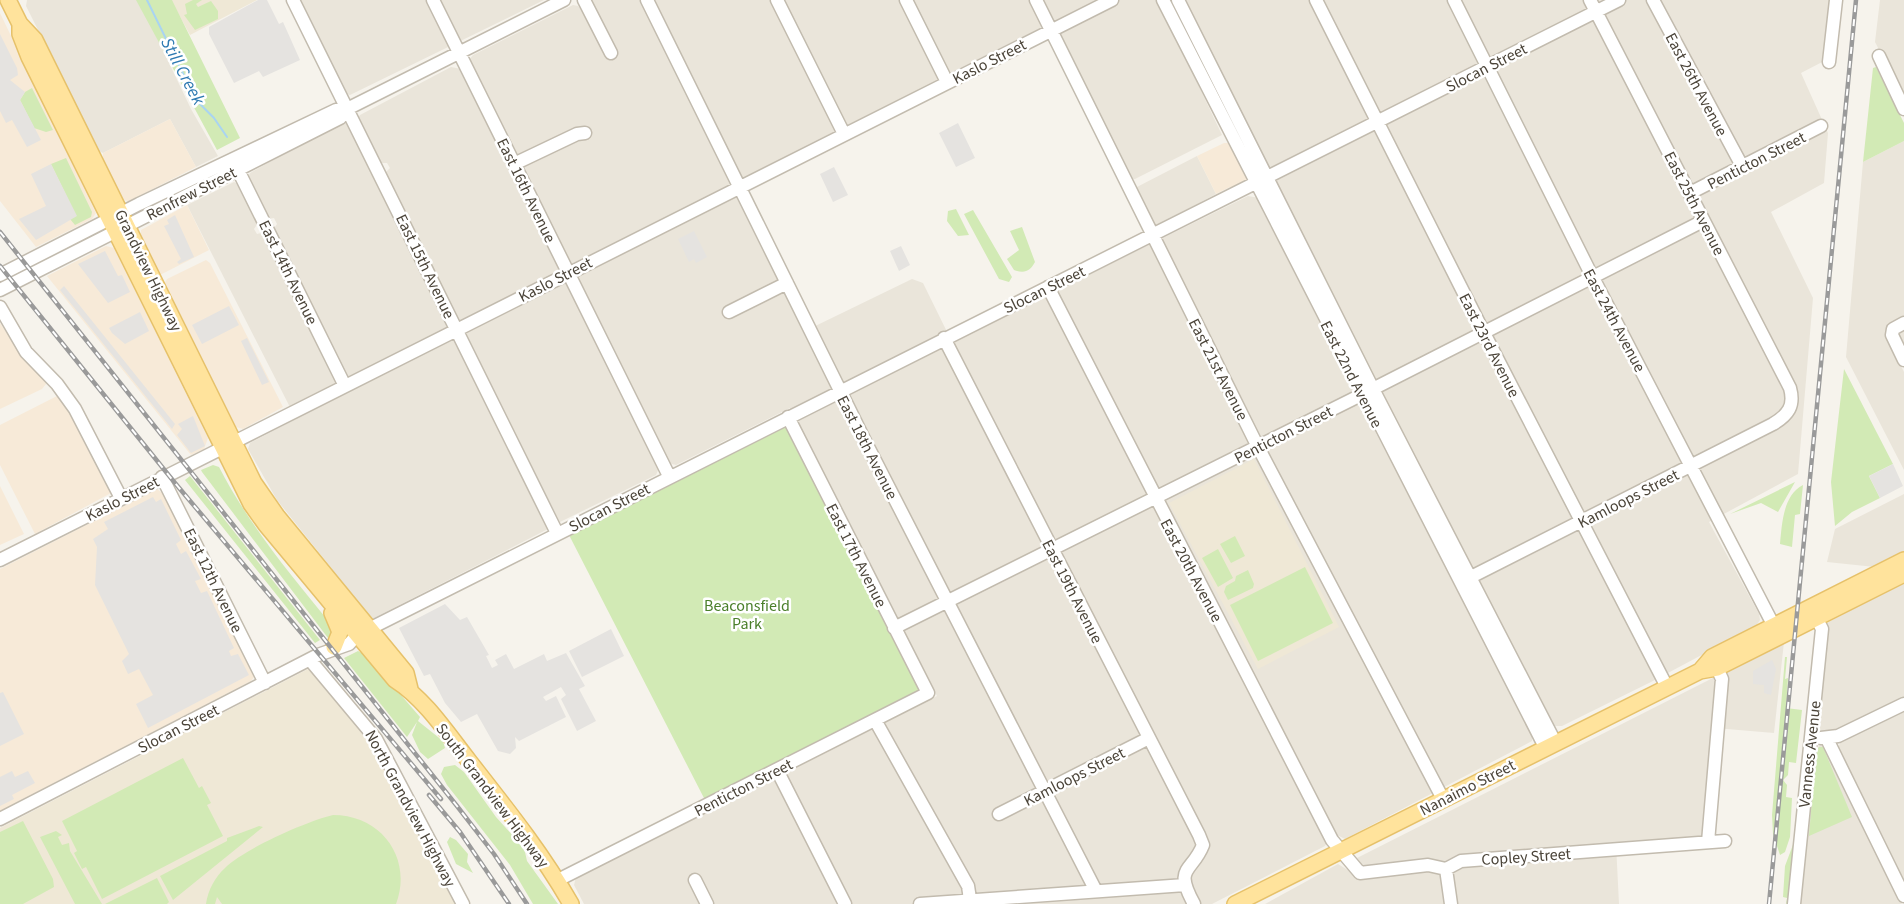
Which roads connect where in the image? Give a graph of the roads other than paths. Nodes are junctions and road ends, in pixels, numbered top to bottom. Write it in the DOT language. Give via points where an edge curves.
graph roads {
  1 [pos="9,0"];
  2 [pos="293,0"];
  3 [pos="433,0"];
  4 [pos="564,0"];
  5 [pos="584,0"];
  6 [pos="646,0"];
  7 [pos="777,0"];
  8 [pos="906,0"];
  9 [pos="1036,0"];
  10 [pos="1112,0"];
  11 [pos="1163,0"];
  12 [pos="1178,0"];
  13 [pos="1316,0"];
  14 [pos="1454,0"];
  15 [pos="1620,0"];
  16 [pos="1653,0"];
  17 [pos="1836,0"];
  18 [pos="1593,6"];
  19 [pos="1050,30"];
  20 [pos="459,52"];
  21 [pos="611,54"];
  22 [pos="1879,56"];
  23 [pos="1829,62"];
  24 [pos="1486,67"];
  25 [pos="947,82"];
  26 [pos="1903,103"];
  27 [pos="347,109"];
  28 [pos="1377,123"];
  29 [pos="1821,126"];
  30 [pos="585,133"];
  31 [pos="844,134"];
  32 [pos="235,164"];
  33 [pos="514,164"];
  34 [pos="1742,166"];
  35 [pos="1261,181"];
  36 [pos="740,187"];
  37 [pos="1690,193"];
  38 [pos="1703,221"];
  39 [pos="118,223"];
  40 [pos="1151,235"];
  41 [pos="568,273"];
  42 [pos="0,275"];
  43 [pos="1594,278"];
  44 [pos="787,283"];
  45 [pos="1048,287"];
  46 [pos="0,290"];
  47 [pos="0,307"];
  48 [pos="729,312"];
  49 [pos="1899,326"];
  50 [pos="457,329"];
  51 [pos="1484,333"];
  52 [pos="944,338"];
  53 [pos="1904,360"];
  54 [pos="345,386"];
  55 [pos="840,390"];
  56 [pos="1368,392"];
  57 [pos="1791,407"];
  58 [pos="788,417"];
  59 [pos="227,444"];
  60 [pos="1258,447"];
  61 [pos="1691,466"];
  62 [pos="669,476"];
  63 [pos="162,477"];
  64 [pos="1155,497"];
  65 [pos="121,498"];
  66 [pos="251,504"];
  67 [pos="277,516"];
  68 [pos="1580,522"];
  69 [pos="557,533"];
  70 [pos="1051,550"];
  71 [pos="0,560"];
  72 [pos="1904,560"];
  73 [pos="1904,574"];
  74 [pos="1465,580"];
  75 [pos="319,589"];
  76 [pos="947,601"];
  77 [pos="1814,613"];
  78 [pos="894,628"];
  79 [pos="1777,631"];
  80 [pos="364,632"];
  81 [pos="334,647"];
  82 [pos="310,660"];
  83 [pos="1717,668"];
  84 [pos="1700,671"];
  85 [pos="265,683"];
  86 [pos="1667,687"];
  87 [pos="928,693"];
  88 [pos="1904,704"];
  89 [pos="875,720"];
  90 [pos="1811,737"];
  91 [pos="1149,738"];
  92 [pos="1827,739"];
  93 [pos="1550,744"];
  94 [pos="777,770"];
  95 [pos="1046,790"];
  96 [pos="1443,799"];
  97 [pos="999,814"];
  98 [pos="0,819"];
  99 [pos="1725,841"];
  100 [pos="1708,842"];
  101 [pos="1341,850"];
  102 [pos="1446,869"];
  103 [pos="558,880"];
  104 [pos="695,880"];
  105 [pos="1185,885"];
  106 [pos="1096,891"];
  107 [pos="1904,896"];
  108 [pos="970,899"];
  109 [pos="463,904"];
  110 [pos="571,904"];
  111 [pos="707,904"];
  112 [pos="845,904"];
  113 [pos="920,904"];
  114 [pos="1194,904"];
  115 [pos="1235,904"];
  116 [pos="1451,904"];
  117 [pos="1794,904"];
  1 -- 39 [label="main road, Grandview Highway" via="29,57"];
  2 -- 27 [label="street, East 15th Avenue"];
  3 -- 20 [label="street, East 16th Avenue"];
  4 -- 20 [label="street, Renfrew Street"];
  5 -- 21 [label="street"];
  6 -- 36 [label="street, East 18th Avenue"];
  7 -- 31 [label="street"];
  8 -- 25 [label="street"];
  9 -- 19 [label="street, East 21st Avenue"];
  10 -- 19 [label="street, Kaslo Street"];
  11 -- 35 [label="street, East 22nd Avenue"];
  12 -- 35 [label="street, East 22nd Avenue"];
  13 -- 28 [label="street, East 23rd Avenue"];
  14 -- 24 [label="street, East 24th Avenue"];
  15 -- 18 [label="street, Slocan Street"];
  16 -- 34 [label="street, East 26th Avenue"];
  17 -- 23 [label="street"];
  18 -- 24 [label="street, Slocan Street"];
  18 -- 37 [label="street, East 25th Avenue"];
  19 -- 25 [label="street, Kaslo Street"];
  19 -- 40 [label="street, East 21st Avenue"];
  20 -- 27 [label="street, Renfrew Street"];
  20 -- 33 [label="street, East 16th Avenue"];
  22 -- 26 [label="street"];
  24 -- 28 [label="street, Slocan Street"];
  24 -- 43 [label="street, East 24th Avenue"];
  25 -- 31 [label="street, Kaslo Street"];
  27 -- 32 [label="street, Renfrew Street" via="340,118"];
  27 -- 50 [label="street, East 15th Avenue"];
  28 -- 35 [label="street, Slocan Street"];
  28 -- 51 [label="street, East 23rd Avenue"];
  29 -- 34 [label="street, Penticton Street"];
  30 -- 33 [label="street"];
  31 -- 36 [label="street, Kaslo Street"];
  32 -- 39 [label="street, Renfrew Street"];
  32 -- 54 [label="street, East 14th Avenue"];
  33 -- 41 [label="street, East 16th Avenue"];
  34 -- 37 [label="street, Penticton Street"];
  35 -- 40 [label="street, Slocan Street"];
  35 -- 56 [label="street, East 22nd Avenue"];
  36 -- 41 [label="street, Kaslo Street"];
  36 -- 44 [label="street, East 18th Avenue"];
  37 -- 38 [label="street, East 25th Avenue"];
  38 -- 43 [label="street, Penticton Street"];
  38 -- 57 [label="street, East 25th Avenue" via="1790,388"];
  39 -- 42 [label="street, Renfrew Street"];
  39 -- 46 [label="street, Renfrew Street"];
  39 -- 59 [label="main road, Grandview Highway"];
  40 -- 45 [label="street, Slocan Street"];
  40 -- 60 [label="street, East 21st Avenue"];
  41 -- 50 [label="street, Kaslo Street"];
  41 -- 62 [label="street, East 16th Avenue"];
  43 -- 51 [label="street, Penticton Street"];
  43 -- 61 [label="street, East 24th Avenue"];
  44 -- 48 [label="street"];
  44 -- 55 [label="street, East 18th Avenue"];
  45 -- 52 [label="street, Slocan Street"];
  45 -- 64 [label="street, East 20th Avenue"];
  47 -- 65 [label="street" via="26,352 75,409"];
  49 -- 53 [label="street" via="1892,335"];
  50 -- 54 [label="street, Kaslo Street"];
  50 -- 69 [label="street, East 15th Avenue"];
  51 -- 56 [label="street, Penticton Street"];
  51 -- 68 [label="street, East 23rd Avenue"];
  52 -- 55 [label="street, Slocan Street"];
  52 -- 70 [label="street, East 19th Avenue"];
  54 -- 59 [label="street, Kaslo Street"];
  55 -- 58 [label="street, Slocan Street"];
  55 -- 76 [label="street, East 18th Avenue"];
  56 -- 60 [label="street, Penticton Street"];
  56 -- 74 [label="street, East 22nd Avenue"];
  57 -- 61 [label="street, Kamloops Street" via="1781,419"];
  58 -- 62 [label="street, Slocan Street"];
  58 -- 78 [label="street, East 17th Avenue"];
  59 -- 63 [label="street, Kaslo Street"];
  59 -- 66 [label="main road, Grandview Highway"];
  59 -- 67 [label="main road, Grandview Highway"];
  60 -- 64 [label="street, Penticton Street"];
  60 -- 96 [label="street, East 21st Avenue"];
  61 -- 68 [label="street, Kamloops Street"];
  61 -- 79 [label="street, East 24th Avenue"];
  62 -- 69 [label="street, Slocan Street"];
  63 -- 65 [label="street, Kaslo Street"];
  63 -- 85 [label="street, East 12th Avenue"];
  64 -- 70 [label="street, Penticton Street"];
  64 -- 101 [label="street, East 20th Avenue" via="1332,840"];
  65 -- 71 [label="street, Kaslo Street"];
  66 -- 75 [label="main road, South Grandview Highway"];
  67 -- 80 [label="main road, South Grandview Highway"];
  68 -- 74 [label="street, Kamloops Street"];
  68 -- 86 [label="street, East 23rd Avenue"];
  69 -- 80 [label="street, Slocan Street"];
  70 -- 76 [label="street, Penticton Street"];
  70 -- 91 [label="street, East 19th Avenue"];
  72 -- 77 [label="main road, Nanaimo Street"];
  73 -- 77 [label="main road, Nanaimo Street"];
  74 -- 93 [label="street, East 22nd Avenue"];
  75 -- 80 [label="main road, South Grandview Highway"];
  75 -- 81 [label="main road" via="339,626"];
  76 -- 78 [label="street, Penticton Street"];
  76 -- 95 [label="street, East 18th Avenue"];
  77 -- 79 [label="main road, Nanaimo Street"];
  77 -- 90 [label="street, Vanness Avenue" via="1822,629"];
  78 -- 87 [label="street, East 17th Avenue"];
  79 -- 83 [label="main road, Nanaimo Street"];
  79 -- 84 [label="main road, Nanaimo Street" via="1712,657"];
  80 -- 81 [label="street, Slocan Street" via="351,642"];
  80 -- 103 [label="main road, South Grandview Highway" via="406,673 410,689 528,836"];
  81 -- 82 [label="street, Slocan Street"];
  82 -- 85 [label="street, Slocan Street"];
  82 -- 109 [label="street, North Grandview Highway" via="376,739"];
  83 -- 84 [label="main road, Nanaimo Street"];
  83 -- 100 [label="street" via="1722,679"];
  84 -- 86 [label="main road, Nanaimo Street"];
  85 -- 98 [label="street, Slocan Street"];
  86 -- 93 [label="main road, Nanaimo Street"];
  87 -- 89 [label="street, Penticton Street"];
  88 -- 92 [label="street"];
  89 -- 94 [label="street, Penticton Street"];
  89 -- 108 [label="street" via="968,886"];
  90 -- 92 [label="street"];
  90 -- 117 [label="street, Vanness Avenue"];
  91 -- 95 [label="street, Kamloops Street"];
  91 -- 105 [label="street, East 19th Avenue" via="1203,844 1188,865"];
  92 -- 107 [label="street"];
  93 -- 96 [label="main road, Nanaimo Street"];
  94 -- 103 [label="street, Penticton Street"];
  94 -- 112 [label="street"];
  95 -- 97 [label="street, Kamloops Street"];
  95 -- 106 [label="street, East 18th Avenue"];
  96 -- 101 [label="main road, Nanaimo Street"];
  99 -- 100 [label="street, Copley Street"];
  100 -- 102 [label="street, Copley Street" via="1461,861"];
  101 -- 102 [label="street, Copley Street" via="1357,871 1364,873 1428,865"];
  101 -- 115 [label="main road, Nanaimo Street"];
  102 -- 116 [label="street"];
  103 -- 110 [label="main road, South Grandview Highway"];
  104 -- 111 [label="street"];
  105 -- 106 [label="street"];
  105 -- 114 [label="street"];
  106 -- 108 [label="street"];
  108 -- 113 [label="street"];
}
